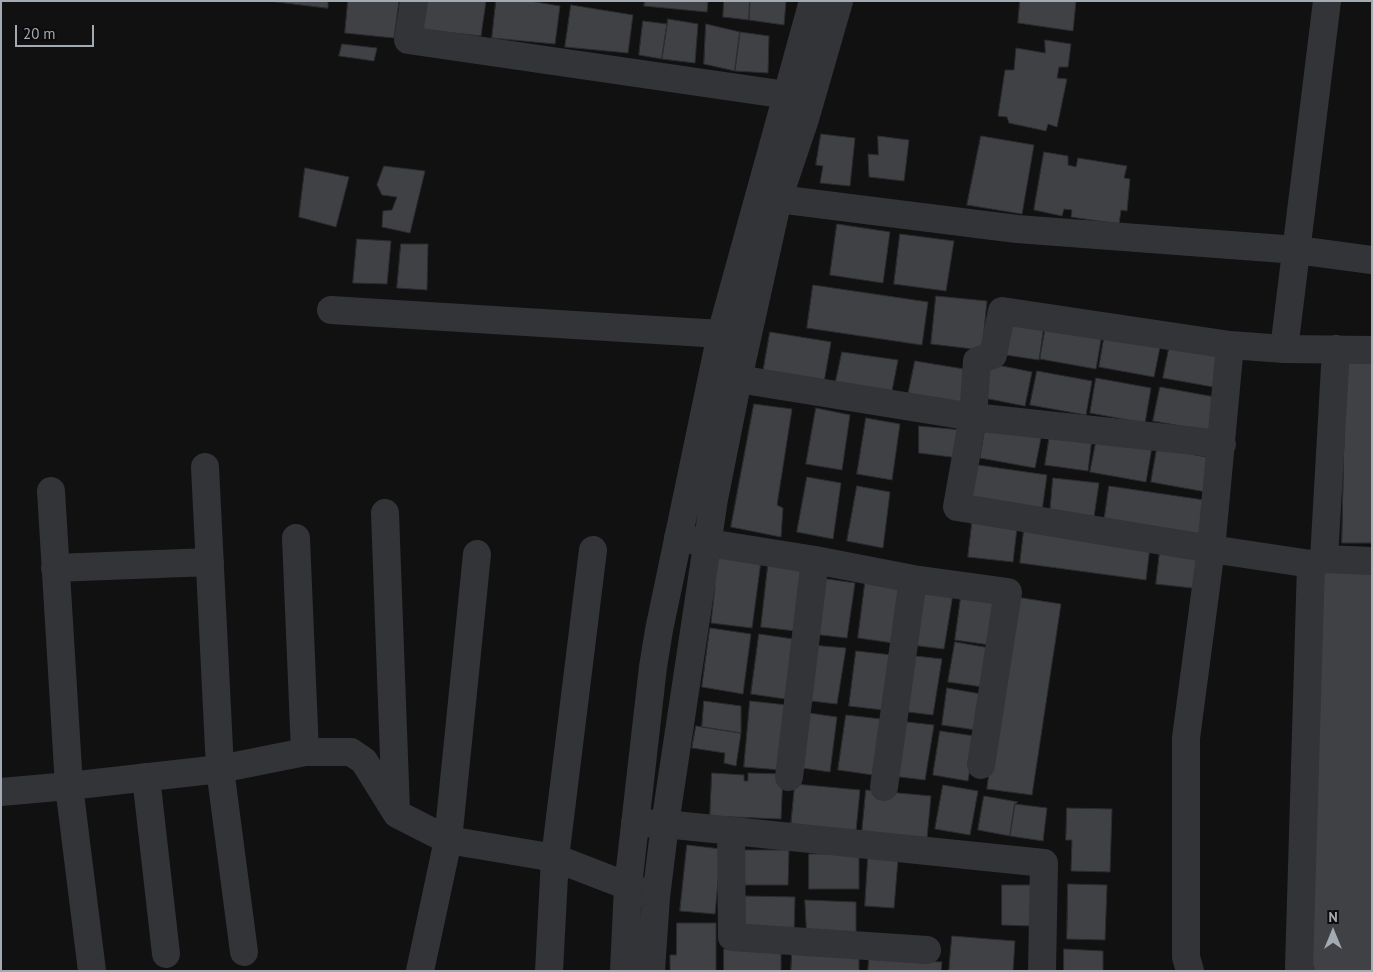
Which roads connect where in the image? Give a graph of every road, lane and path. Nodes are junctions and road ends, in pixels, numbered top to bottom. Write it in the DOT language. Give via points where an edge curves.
graph roads {
  1 [pos="414,1"];
  2 [pos="813,1"];
  3 [pos="839,1"];
  4 [pos="1327,1"];
  5 [pos="787,95"];
  6 [pos="778,200"];
  7 [pos="1297,250"];
  8 [pos="1372,260"];
  9 [pos="331,310"];
  10 [pos="721,334"];
  11 [pos="1230,345"];
  12 [pos="1284,348"];
  13 [pos="1336,349"];
  14 [pos="1372,350"];
  15 [pos="738,379"];
  16 [pos="973,417"];
  17 [pos="1222,444"];
  18 [pos="205,467"];
  19 [pos="51,491"];
  20 [pos="385,513"];
  21 [pos="296,538"];
  22 [pos="678,538"];
  23 [pos="707,542"];
  24 [pos="1211,549"];
  25 [pos="593,550"];
  26 [pos="477,554"];
  27 [pos="815,560"];
  28 [pos="1317,561"];
  29 [pos="1372,561"];
  30 [pos="210,562"];
  31 [pos="55,568"];
  32 [pos="913,579"];
  33 [pos="306,752"];
  34 [pos="981,765"];
  35 [pos="220,769"];
  36 [pos="790,777"];
  37 [pos="146,778"];
  38 [pos="69,786"];
  39 [pos="884,787"];
  40 [pos="1,792"];
  41 [pos="397,814"];
  42 [pos="635,823"];
  43 [pos="665,824"];
  44 [pos="731,831"];
  45 [pos="448,840"];
  46 [pos="555,858"];
  47 [pos="628,886"];
  48 [pos="656,897"];
  49 [pos="927,950"];
  50 [pos="244,952"];
  51 [pos="166,954"];
  52 [pos="92,971"];
  53 [pos="420,971"];
  54 [pos="548,971"];
  55 [pos="624,971"];
  56 [pos="651,971"];
  57 [pos="1042,971"];
  58 [pos="1190,971"];
  59 [pos="1301,971"];
  1 -- 5 [label="street" via="408,40"];
  2 -- 5 [label="street"];
  3 -- 6 [label="street"];
  4 -- 7 [label="street"];
  5 -- 10 [label="street"];
  6 -- 7 [label="street" via="1017,229"];
  6 -- 15 [label="street"];
  7 -- 8 [label="street"];
  7 -- 12 [label="street"];
  9 -- 10 [label="street"];
  10 -- 22 [label="street"];
  11 -- 12 [label="street"];
  11 -- 16 [label="street" via="1002,311 993,355 977,361"];
  11 -- 17 [label="street"];
  12 -- 13 [label="street"];
  13 -- 14 [label="street"];
  13 -- 28 [label="street"];
  15 -- 16 [label="street"];
  15 -- 23 [label="street"];
  16 -- 17 [label="street"];
  16 -- 24 [label="street" via="957,507"];
  17 -- 24 [label="street"];
  18 -- 30 [label="street"];
  19 -- 31 [label="street"];
  20 -- 41 [label="street"];
  21 -- 33 [label="street"];
  22 -- 23 [label="street"];
  22 -- 42 [label="street" via="654,660"];
  23 -- 27 [label="street"];
  23 -- 43 [label="street"];
  24 -- 28 [label="street"];
  24 -- 58 [label="street" via="1186,738 1186,957"];
  25 -- 46 [label="street"];
  26 -- 45 [label="street"];
  27 -- 32 [label="street"];
  27 -- 36 [label="street"];
  28 -- 29 [label="street"];
  28 -- 59 [label="street"];
  30 -- 31 [label="street"];
  30 -- 35 [label="street"];
  31 -- 38 [label="street"];
  32 -- 34 [label="street" via="1008,592"];
  32 -- 39 [label="street"];
  33 -- 35 [label="street"];
  33 -- 41 [label="street" via="351,752 364,761"];
  35 -- 37 [label="street"];
  35 -- 50 [label="street"];
  37 -- 38 [label="street"];
  37 -- 51 [label="street"];
  38 -- 40 [label="street"];
  38 -- 52 [label="street"];
  41 -- 45 [label="street"];
  42 -- 43 [label="street"];
  42 -- 47 [label="street"];
  43 -- 44 [label="street"];
  43 -- 48 [label="street"];
  44 -- 49 [label="street" via="732,938"];
  44 -- 57 [label="street" via="1044,863"];
  45 -- 46 [label="street"];
  45 -- 53 [label="street"];
  46 -- 47 [label="street"];
  46 -- 54 [label="street"];
  47 -- 48 [label="street"];
  47 -- 55 [label="street"];
  48 -- 56 [label="street"];
}
